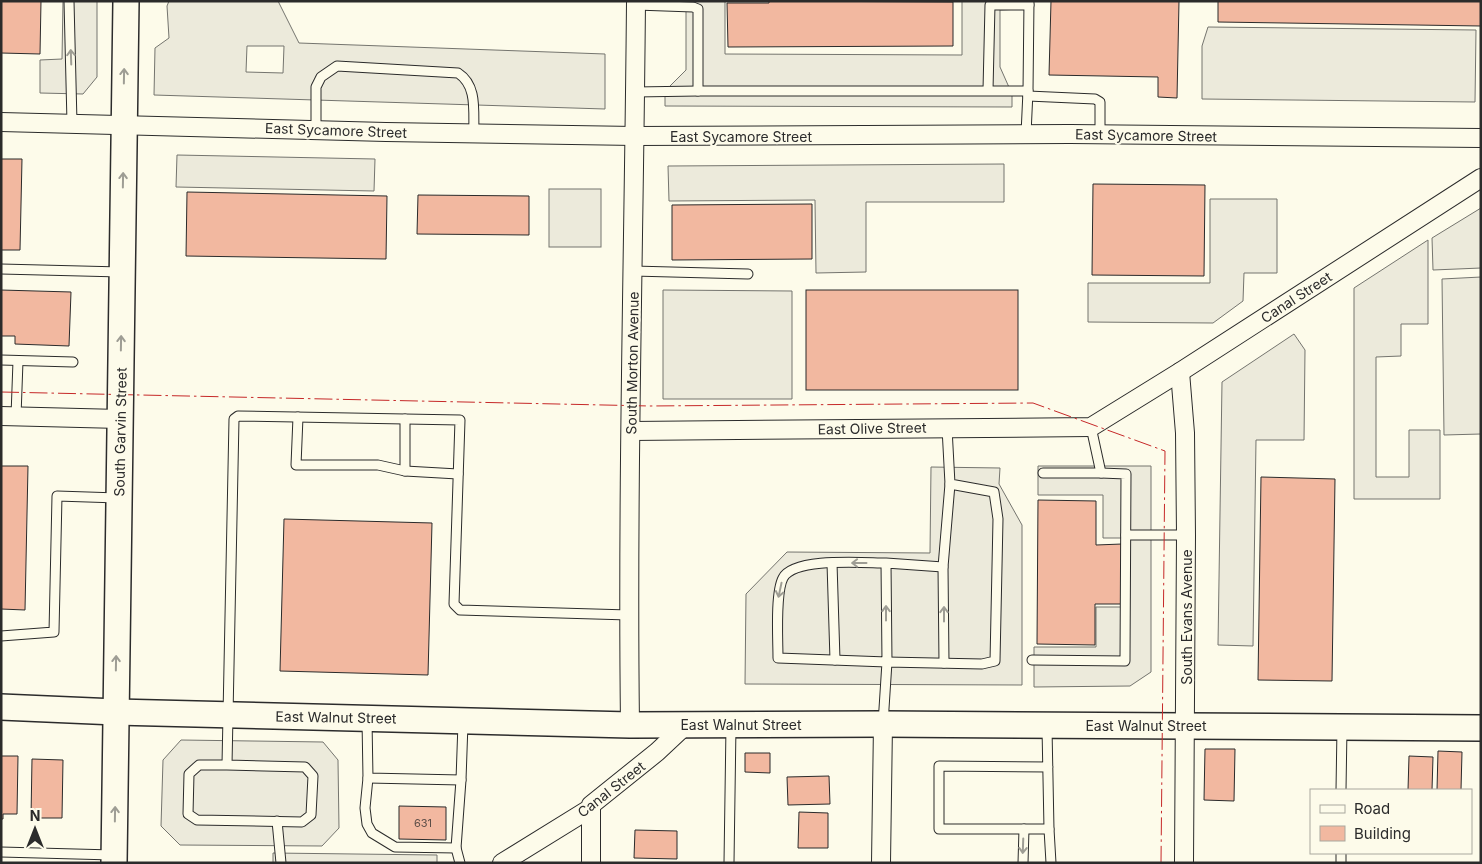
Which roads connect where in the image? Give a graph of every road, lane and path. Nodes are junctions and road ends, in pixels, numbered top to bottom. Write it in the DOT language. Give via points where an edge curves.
graph roads {
  1 [pos="69,1"];
  2 [pos="126,1"];
  3 [pos="636,3"];
  4 [pos="1029,3"];
  5 [pos="988,90"];
  6 [pos="698,91"];
  7 [pos="635,92"];
  8 [pos="1028,93"];
  9 [pos="1,122"];
  10 [pos="72,123"];
  11 [pos="123,124"];
  12 [pos="316,130"];
  13 [pos="474,134"];
  14 [pos="1026,134"];
  15 [pos="1100,134"];
  16 [pos="635,136"];
  17 [pos="1481,138"];
  18 [pos="1481,178"];
  19 [pos="1,269"];
  20 [pos="633,271"];
  21 [pos="122,272"];
  22 [pos="748,274"];
  23 [pos="1,360"];
  24 [pos="18,360"];
  25 [pos="73,362"];
  26 [pos="1180,372"];
  27 [pos="9,416"];
  28 [pos="298,417"];
  29 [pos="120,419"];
  30 [pos="405,419"];
  31 [pos="1091,427"];
  32 [pos="948,428"];
  33 [pos="630,431"];
  34 [pos="404,471"];
  35 [pos="1043,473"];
  36 [pos="1101,473"];
  37 [pos="458,474"];
  38 [pos="950,484"];
  39 [pos="119,498"];
  40 [pos="1126,535"];
  41 [pos="1186,535"];
  42 [pos="832,564"];
  43 [pos="886,564"];
  44 [pos="943,567"];
  45 [pos="630,616"];
  46 [pos="1,636"];
  47 [pos="835,660"];
  48 [pos="1032,660"];
  49 [pos="887,662"];
  50 [pos="944,663"];
  51 [pos="1,707"];
  52 [pos="116,712"];
  53 [pos="229,714"];
  54 [pos="366,718"];
  55 [pos="463,720"];
  56 [pos="688,723"];
  57 [pos="731,723"];
  58 [pos="883,724"];
  59 [pos="630,725"];
  60 [pos="1047,725"];
  61 [pos="1186,726"];
  62 [pos="1342,727"];
  63 [pos="1481,728"];
  64 [pos="227,765"];
  65 [pos="1048,767"];
  66 [pos="368,778"];
  67 [pos="461,780"];
  68 [pos="1341,789"];
  69 [pos="592,808"];
  70 [pos="277,821"];
  71 [pos="1024,829"];
  72 [pos="1049,829"];
  73 [pos="456,848"];
  74 [pos="1,852"];
  75 [pos="114,859"];
  76 [pos="281,863"];
  77 [pos="460,863"];
  78 [pos="502,863"];
  79 [pos="591,863"];
  80 [pos="729,863"];
  81 [pos="881,863"];
  82 [pos="1023,863"];
  83 [pos="1051,863"];
  84 [pos="1184,863"];
  10 -- 1 [label="lane, one-way"];
  11 -- 2 [label="main road, South Garvin Street, one-way"];
  3 -- 6 [label="lane" via="698,9"];
  3 -- 7 [label="street, South Morton Avenue"];
  4 -- 5 [label="lane" via="990,5"];
  4 -- 8 [label="lane"];
  5 -- 6 [label="lane"];
  5 -- 8 [label="lane"];
  6 -- 7 [label="lane"];
  7 -- 16 [label="street, South Morton Avenue"];
  8 -- 14 [label="lane"];
  8 -- 15 [label="lane" via="1095,99 1100,102"];
  9 -- 10 [label="street, East Sycamore Street"];
  10 -- 11 [label="street, East Sycamore Street"];
  11 -- 12 [label="street, East Sycamore Street"];
  21 -- 11 [label="main road, South Garvin Street, one-way"];
  12 -- 13 [label="street, East Sycamore Street"];
  12 -- 13 [label="lane" via="316,87 321,77 338,66 458,73 466,78 473,93"];
  13 -- 16 [label="street, East Sycamore Street"];
  14 -- 15 [label="street, East Sycamore Street"];
  14 -- 16 [label="street, East Sycamore Street"];
  15 -- 17 [label="street, East Sycamore Street"];
  16 -- 20 [label="street, South Morton Avenue"];
  18 -- 26 [label="street, Canal Street"];
  19 -- 21 [label="lane"];
  20 -- 22 [label="lane"];
  20 -- 33 [label="street, South Morton Avenue"];
  29 -- 21 [label="main road, South Garvin Street, one-way"];
  23 -- 24 [label="lane"];
  24 -- 25 [label="lane"];
  24 -- 27 [label="lane"];
  26 -- 31 [label="street, Canal Street"];
  26 -- 41 [label="street, South Evans Avenue"];
  27 -- 29 [label="street"];
  28 -- 30 [label="lane"];
  28 -- 34 [label="lane" via="296,465 378,465"];
  28 -- 53 [label="lane" via="238,416 234,419"];
  29 -- 39 [label="main road, South Garvin Street"];
  30 -- 34 [label="lane"];
  30 -- 37 [label="lane" via="460,420"];
  31 -- 32 [label="street, East Olive Street"];
  31 -- 36 [label="lane"];
  32 -- 33 [label="street, East Olive Street"];
  32 -- 38 [label="lane"];
  33 -- 45 [label="street, South Morton Avenue"];
  34 -- 37 [label="lane"];
  35 -- 36 [label="lane"];
  36 -- 40 [label="lane" via="1126,474"];
  37 -- 45 [label="lane" via="454,604 460,610"];
  38 -- 44 [label="lane"];
  38 -- 50 [label="lane" via="994,492 998,519 995,661"];
  39 -- 46 [label="lane" via="57,496 54,632"];
  52 -- 39 [label="main road, South Garvin Street, one-way"];
  40 -- 41 [label="lane"];
  40 -- 48 [label="lane" via="1125,661"];
  41 -- 61 [label="street, South Evans Avenue"];
  43 -- 42 [label="lane, one-way"];
  42 -- 47 [label="lane"];
  42 -- 47 [label="lane, one-way" via="795,567 783,578 778,602 778,658"];
  43 -- 44 [label="lane"];
  49 -- 43 [label="lane, one-way"];
  50 -- 44 [label="lane, one-way"];
  45 -- 59 [label="street, South Morton Avenue"];
  47 -- 49 [label="lane"];
  49 -- 50 [label="lane"];
  49 -- 58 [label="lane"];
  51 -- 52 [label="main road, East Walnut Street"];
  52 -- 53 [label="main road, East Walnut Street"];
  75 -- 52 [label="main road, South Garvin Street, one-way"];
  53 -- 54 [label="main road, East Walnut Street"];
  53 -- 64 [label="lane"];
  54 -- 55 [label="main road, East Walnut Street"];
  54 -- 66 [label="lane"];
  55 -- 59 [label="main road, East Walnut Street"];
  55 -- 67 [label="lane"];
  56 -- 57 [label="main road, East Walnut Street"];
  56 -- 59 [label="main road, East Walnut Street"];
  56 -- 69 [label="street, Canal Street"];
  57 -- 58 [label="main road, East Walnut Street"];
  57 -- 80 [label="lane"];
  58 -- 60 [label="main road, East Walnut Street"];
  58 -- 81 [label="street"];
  60 -- 61 [label="main road, East Walnut Street"];
  60 -- 65 [label="lane"];
  61 -- 62 [label="main road, East Walnut Street"];
  61 -- 84 [label="street, South Evans Avenue"];
  62 -- 63 [label="main road, East Walnut Street"];
  62 -- 68 [label="lane"];
  64 -- 70 [label="lane" via="305,767 313,776 312,815 302,822"];
  64 -- 70 [label="lane" via="199,765 189,774 188,814 197,820"];
  65 -- 71 [label="lane" via="939,766 939,829"];
  65 -- 72 [label="lane"];
  66 -- 67 [label="lane"];
  66 -- 73 [label="lane" via="367,824 372,833 394,847"];
  67 -- 73 [label="lane"];
  69 -- 78 [label="street, Canal Street"];
  69 -- 79 [label="street"];
  70 -- 76 [label="lane"];
  71 -- 72 [label="lane"];
  71 -- 82 [label="lane, one-way"];
  72 -- 83 [label="lane"];
  73 -- 77 [label="lane"];
  74 -- 75 [label="lane"];
}
